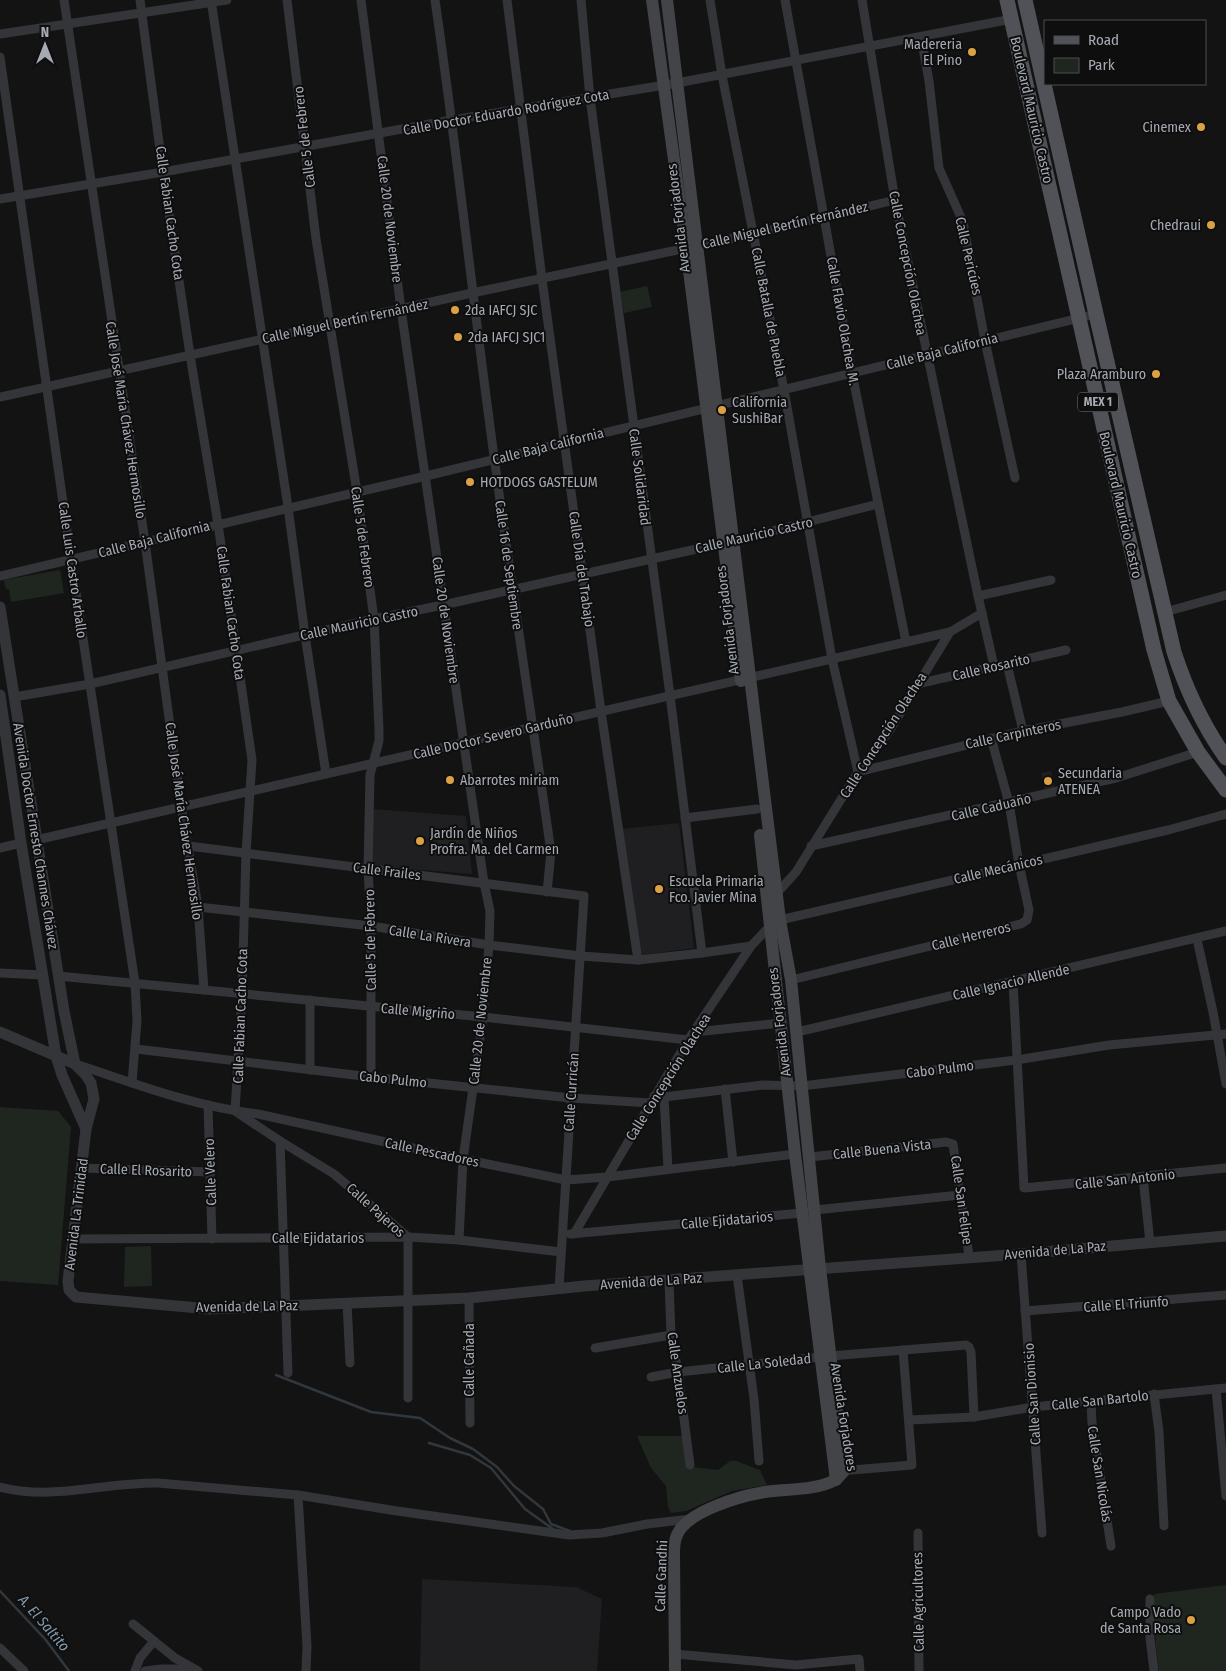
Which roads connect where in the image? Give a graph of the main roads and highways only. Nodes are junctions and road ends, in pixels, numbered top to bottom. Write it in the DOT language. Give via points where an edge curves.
graph roads {
  1 [pos="652,0"];
  2 [pos="667,0"];
  3 [pos="1007,0"];
  4 [pos="1026,0"];
  5 [pos="1044,81"];
  6 [pos="1045,85"];
  7 [pos="691,246"];
  8 [pos="1132,551"];
  9 [pos="1158,579"];
  10 [pos="745,678"];
  11 [pos="1226,758"];
  12 [pos="1226,790"];
  13 [pos="776,923"];
  14 [pos="808,1212"];
  15 [pos="838,1474"];
  16 [pos="675,1671"];
  1 -- 7 [label="main road, Avenida Forjadores"];
  2 -- 7 [label="main road, Avenida Forjadores"];
  3 -- 8 [label="main road, Boulevard Mauricio Castro / MEX 1"];
  4 -- 5 [label="main road, Boulevard Mauricio Castro / MEX 1"];
  6 -- 9 [label="main road, Boulevard Mauricio Castro / MEX 1"];
  7 -- 10 [label="main road, Avenida Forjadores"];
  8 -- 9 [label="main road" via="1142,568"];
  8 -- 12 [label="main road, Boulevard Mauricio Castro / MEX 1" via="1169,701 1198,752"];
  9 -- 11 [label="main road, Boulevard Mauricio Castro / MEX 1" via="1174,652 1186,688 1203,723"];
  10 -- 13 [label="main road, Avenida Forjadores" via="758,809"];
  10 -- 13 [label="main road, Avenida Forjadores" via="777,893"];
  13 -- 14 [label="main road, Avenida Forjadores" via="781,1023 795,1154"];
  13 -- 14 [label="main road, Avenida Forjadores" via="791,980 797,1032 810,1157"];
  14 -- 15 [label="main road, Avenida Forjadores"];
  15 -- 16 [label="main road, Calle Gandhi" via="825,1485 743,1497 691,1519 680,1530 674,1545"];
}
